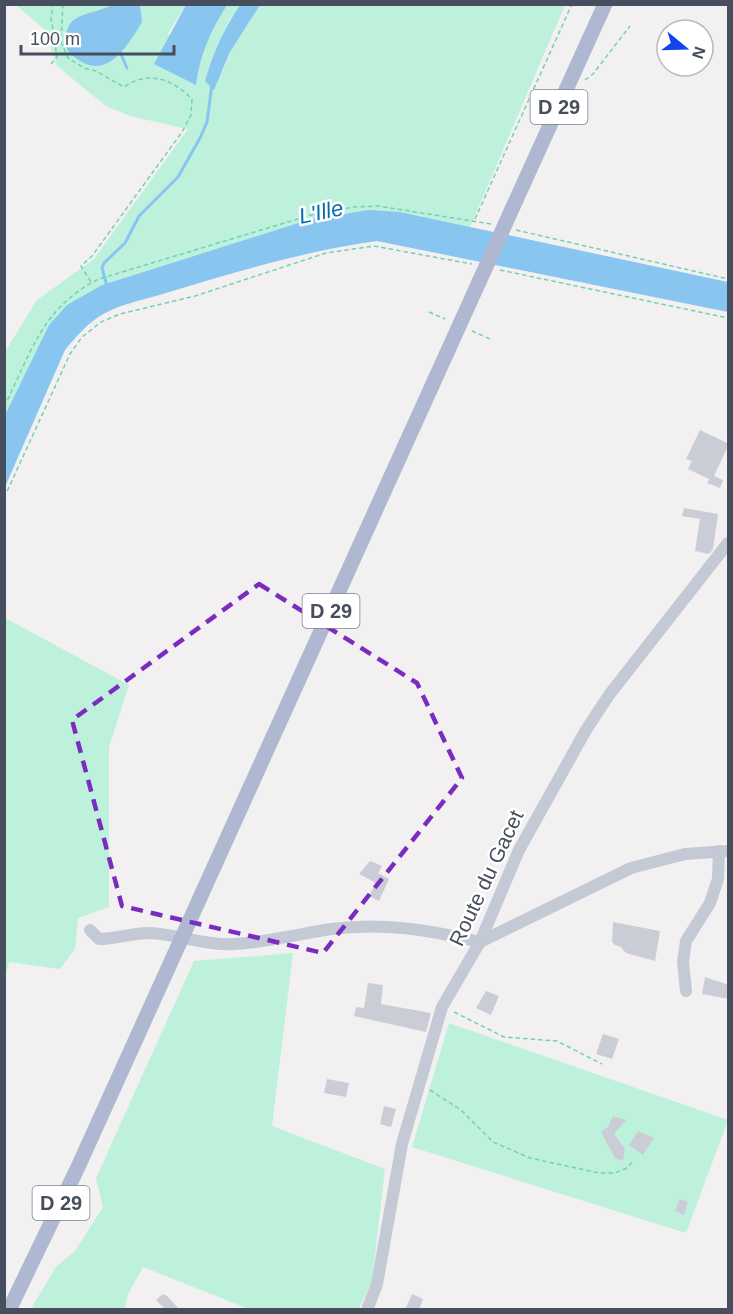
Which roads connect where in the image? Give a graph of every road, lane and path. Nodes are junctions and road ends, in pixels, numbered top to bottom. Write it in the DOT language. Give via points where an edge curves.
graph roads {
  1 [pos="53,4"];
  2 [pos="63,4"];
  3 [pos="573,4"];
  4 [pos="604,4"];
  5 [pos="630,26"];
  6 [pos="51,64"];
  7 [pos="570,82"];
  8 [pos="474,220"];
  9 [pos="497,226"];
  10 [pos="508,228"];
  11 [pos="478,265"];
  12 [pos="500,270"];
  13 [pos="729,279"];
  14 [pos="91,283"];
  15 [pos="429,312"];
  16 [pos="729,318"];
  17 [pos="445,319"];
  18 [pos="472,331"];
  19 [pos="490,339"];
  20 [pos="4,407"];
  21 [pos="4,498"];
  22 [pos="729,543"];
  23 [pos="724,851"];
  24 [pos="90,930"];
  25 [pos="182,938"];
  26 [pos="480,942"];
  27 [pos="686,991"];
  28 [pos="442,1007"];
  29 [pos="602,1064"];
  30 [pos="419,1083"];
  31 [pos="632,1162"];
  32 [pos="9,1310"];
  33 [pos="367,1310"];
  1 -- 6 [label="path" via="51,18 57,57"];
  2 -- 14 [label="path" via="61,42 68,58 124,87 134,81 165,78 192,99 191,115 182,132 81,266"];
  3 -- 8 [label="path"];
  4 -- 7 [label="main road, D 29"];
  5 -- 7 [label="path" via="593,74 581,82"];
  7 -- 25 [label="main road, D 29, bridge"];
  8 -- 9 [label="path"];
  8 -- 14 [label="path" via="378,206 354,207 311,215"];
  10 -- 13 [label="path"];
  11 -- 21 [label="path" via="375,246 326,253 101,322 82,337 70,354"];
  12 -- 16 [label="path"];
  14 -- 20 [label="path" via="63,302 44,323"];
  15 -- 17 [label="path"];
  18 -- 19 [label="path"];
  22 -- 26 [label="street, Route du Gacet" via="609,694 586,730 519,849"];
  23 -- 26 [label="street" via="685,854 631,868"];
  23 -- 27 [label="street" via="710,903 686,941"];
  24 -- 25 [label="street" via="99,939 151,933"];
  25 -- 26 [label="street" via="233,944 376,926 433,930"];
  25 -- 32 [label="main road, D 29"];
  26 -- 28 [label="street, Route du Gacet"];
  28 -- 29 [label="path" via="504,1037 557,1041"];
  28 -- 30 [label="street, Route du Gacet"];
  30 -- 31 [label="path" via="461,1110 493,1142 530,1158 599,1173 615,1173"];
  30 -- 33 [label="street, Route du Gacet" via="395,1175 377,1284"];
}
